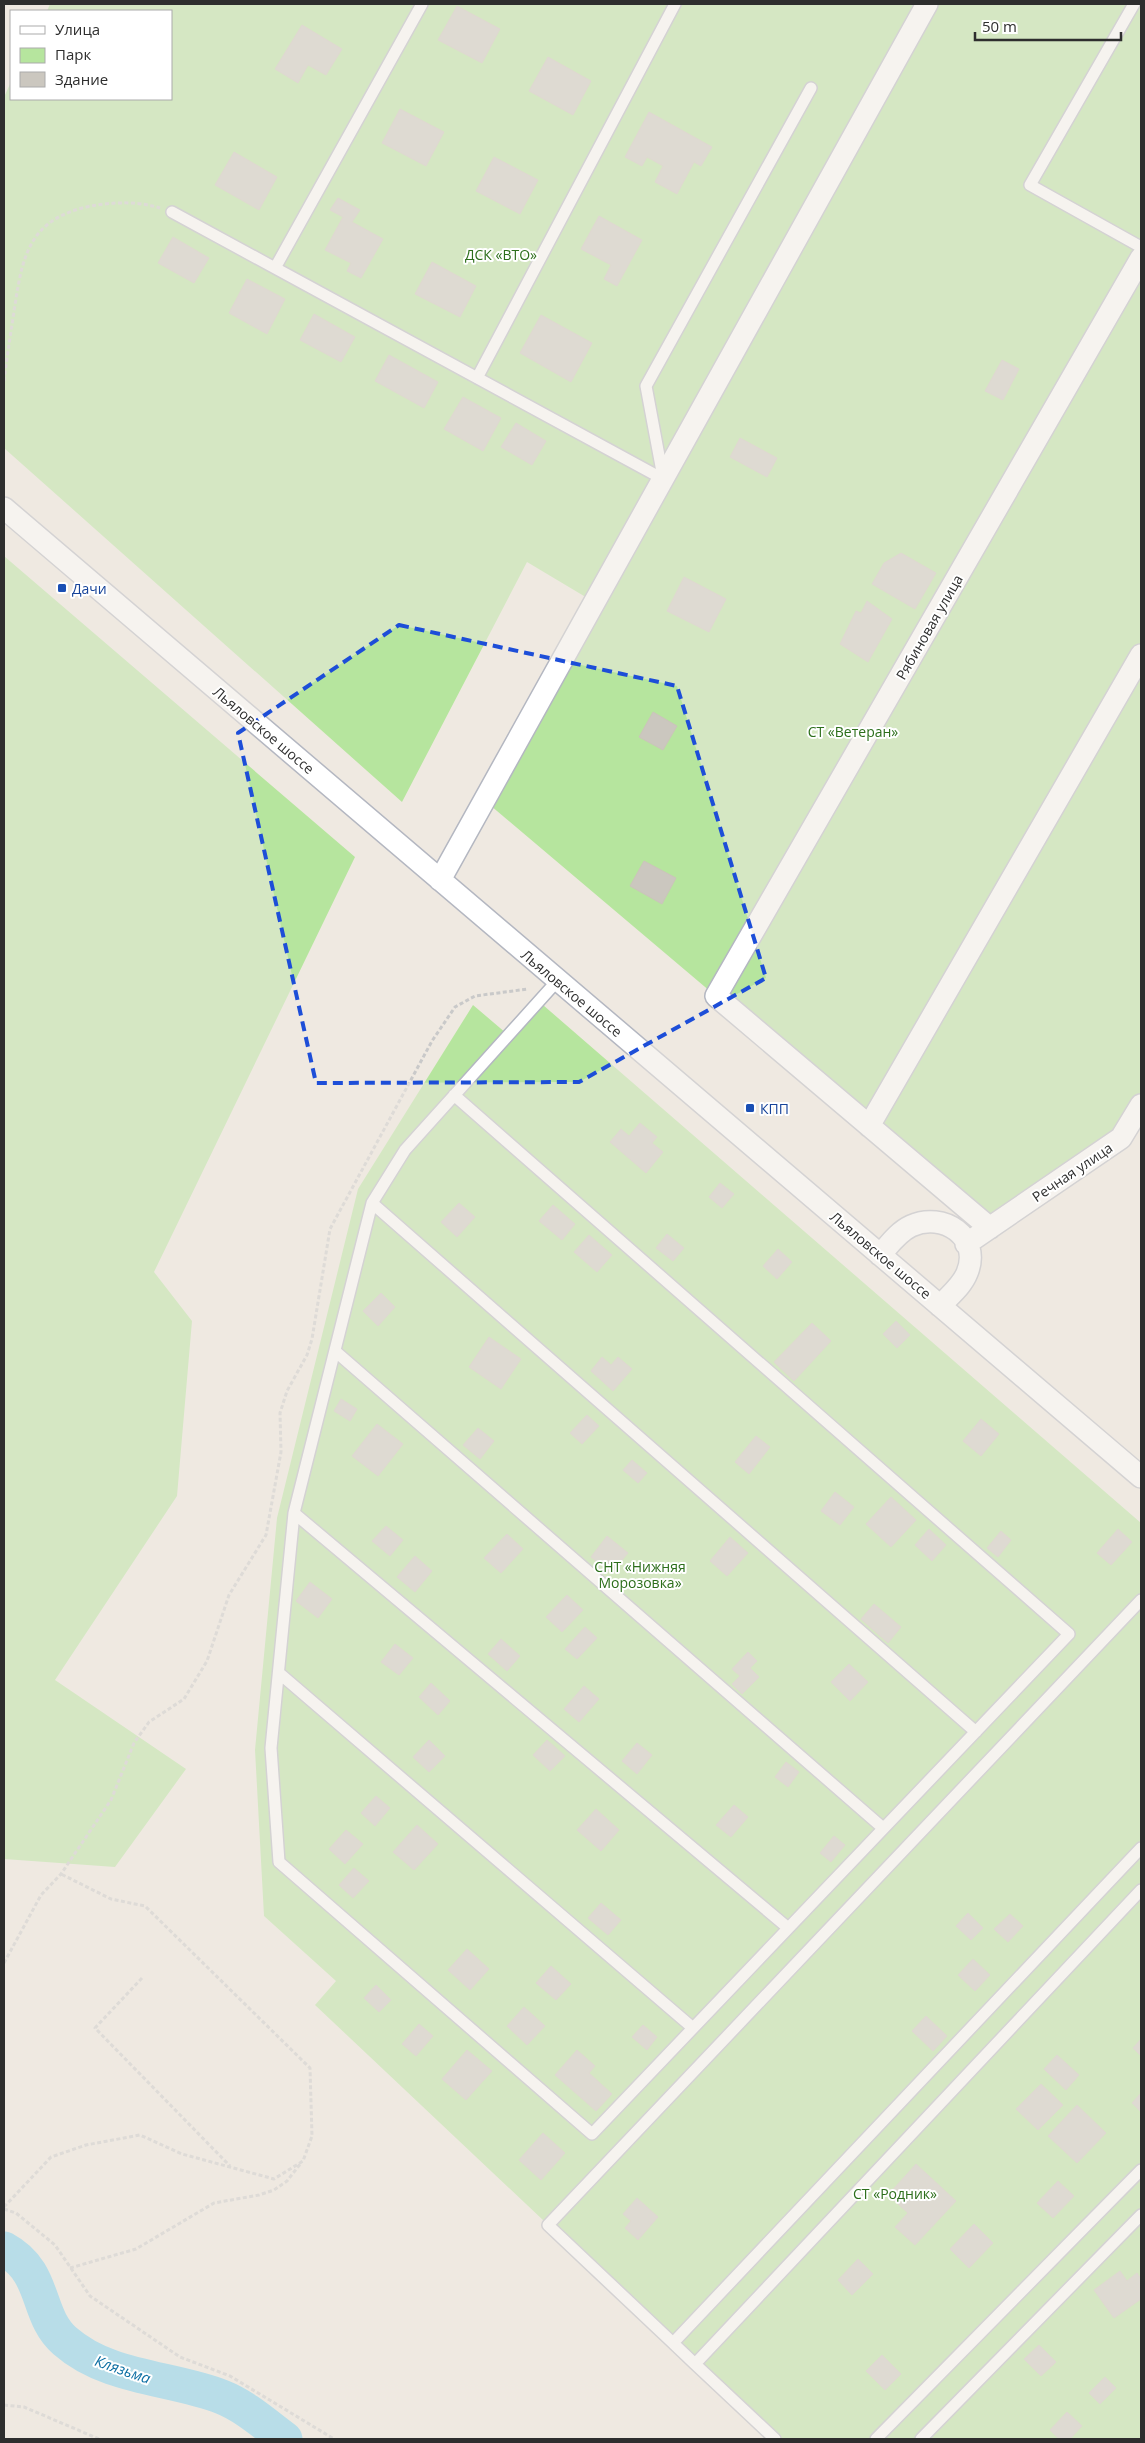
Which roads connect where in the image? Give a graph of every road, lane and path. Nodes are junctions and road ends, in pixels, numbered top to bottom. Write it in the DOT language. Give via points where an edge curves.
graph roads {
  1 [pos="422,4"];
  2 [pos="675,4"];
  3 [pos="927,4"];
  4 [pos="1134,4"];
  5 [pos="811,88"];
  6 [pos="172,212"];
  7 [pos="1141,247"];
  8 [pos="1141,258"];
  9 [pos="275,268"];
  10 [pos="477,378"];
  11 [pos="4,381"];
  12 [pos="663,479"];
  13 [pos="4,508"];
  14 [pos="1141,654"];
  15 [pos="440,880"];
  16 [pos="558,980"];
  17 [pos="454,1095"];
  18 [pos="1141,1105"];
  19 [pos="869,1126"];
  20 [pos="372,1203"];
  21 [pos="990,1228"];
  22 [pos="966,1244"];
  23 [pos="880,1255"];
  24 [pos="940,1306"];
  25 [pos="334,1351"];
  26 [pos="1141,1477"];
  27 [pos="294,1513"];
  28 [pos="1141,1600"];
  29 [pos="279,1673"];
  30 [pos="976,1732"];
  31 [pos="883,1828"];
  32 [pos="1141,1848"];
  33 [pos="61,1874"];
  34 [pos="1141,1890"];
  35 [pos="787,1927"];
  36 [pos="4,1963"];
  37 [pos="142,1978"];
  38 [pos="693,2028"];
  39 [pos="303,2161"];
  40 [pos="231,2167"];
  41 [pos="1141,2170"];
  42 [pos="4,2208"];
  43 [pos="1141,2215"];
  44 [pos="70,2268"];
  45 [pos="673,2342"];
  46 [pos="695,2364"];
  47 [pos="4,2405"];
  48 [pos="99,2439"];
  49 [pos="334,2439"];
  50 [pos="775,2439"];
  51 [pos="876,2439"];
  52 [pos="921,2439"];
  1 -- 9 [label="lane"];
  2 -- 10 [label="lane"];
  3 -- 12 [label="street"];
  4 -- 7 [label="lane" via="1030,185"];
  5 -- 12 [label="lane" via="646,386"];
  6 -- 9 [label="lane"];
  6 -- 11 [label="path" via="136,203 96,205 59,216 40,230 27,249 20,270"];
  8 -- 19 [label="street, Рябиновая улица" via="716,996"];
  9 -- 10 [label="lane"];
  10 -- 12 [label="lane"];
  12 -- 15 [label="street"];
  13 -- 15 [label="street, Льяловское шоссе"];
  14 -- 19 [label="street"];
  15 -- 16 [label="street, Льяловское шоссе"];
  16 -- 17 [label="lane"];
  16 -- 23 [label="street, Льяловское шоссе"];
  16 -- 33 [label="path" via="526,990 475,996 455,1007 432,1041 358,1174 330,1229 312,1339 280,1413 280,1452 266,1535 229,1595 208,1661 184,1699 149,1722 134,1743 111,1800"];
  17 -- 20 [label="lane" via="405,1150"];
  17 -- 30 [label="lane" via="1069,1634"];
  18 -- 21 [label="street, Речная улица" via="1121,1138"];
  19 -- 21 [label="street"];
  20 -- 25 [label="lane"];
  20 -- 30 [label="lane"];
  21 -- 22 [label="street, Речная улица"];
  22 -- 23 [label="street" via="956,1229 945,1223 922,1222 900,1232"];
  22 -- 24 [label="street" via="970,1260 967,1274"];
  23 -- 24 [label="street, Льяловское шоссе"];
  24 -- 26 [label="street, Льяловское шоссе"];
  25 -- 27 [label="lane"];
  25 -- 31 [label="lane"];
  27 -- 29 [label="lane"];
  27 -- 35 [label="lane"];
  28 -- 45 [label="lane" via="548,2225"];
  29 -- 38 [label="lane"];
  29 -- 38 [label="lane" via="271,1748 279,1862 592,2134"];
  30 -- 31 [label="lane"];
  31 -- 35 [label="lane"];
  32 -- 45 [label="lane"];
  33 -- 36 [label="path" via="40,1895"];
  33 -- 39 [label="path" via="111,1899 145,1906 310,2068 312,2136"];
  34 -- 46 [label="lane"];
  35 -- 38 [label="lane"];
  37 -- 40 [label="path" via="95,2028"];
  39 -- 40 [label="path" via="274,2179"];
  39 -- 44 [label="path" via="287,2181 274,2190 214,2202 136,2249"];
  40 -- 42 [label="path" via="182,2154 140,2135 86,2145 51,2157"];
  41 -- 51 [label="lane"];
  42 -- 44 [label="path" via="16,2213 54,2245"];
  43 -- 52 [label="lane"];
  44 -- 49 [label="path" via="90,2296 180,2357 230,2376"];
  45 -- 46 [label="lane"];
  46 -- 50 [label="lane"];
  47 -- 48 [label="path" via="24,2407"];
}
